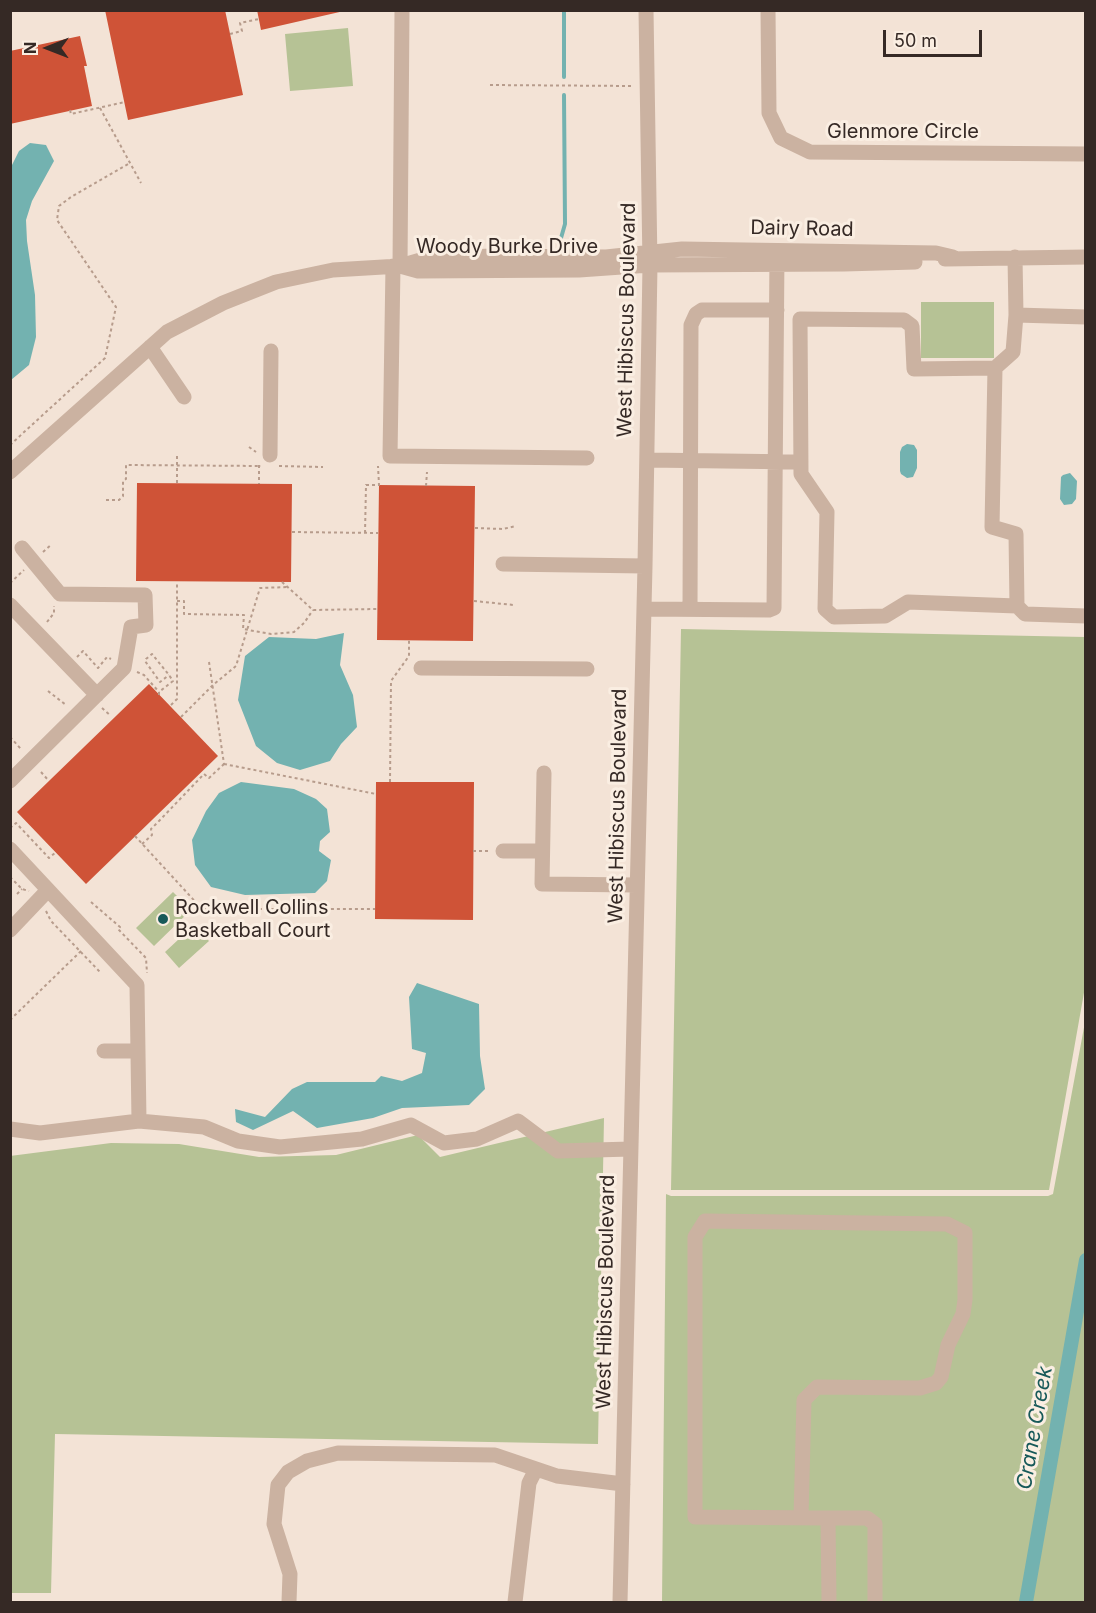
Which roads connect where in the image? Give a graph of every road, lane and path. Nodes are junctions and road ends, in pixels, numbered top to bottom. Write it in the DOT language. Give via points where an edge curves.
graph roads {
  1 [pos="402,10"];
  2 [pos="646,10"];
  3 [pos="768,10"];
  4 [pos="259,19"];
  5 [pos="230,34"];
  6 [pos="490,85"];
  7 [pos="648,87"];
  8 [pos="124,102"];
  9 [pos="100,108"];
  10 [pos="70,110"];
  11 [pos="1086,154"];
  12 [pos="130,163"];
  13 [pos="141,183"];
  14 [pos="1015,256"];
  15 [pos="777,257"];
  16 [pos="1086,257"];
  17 [pos="650,258"];
  18 [pos="396,266"];
  19 [pos="777,310"];
  20 [pos="1016,315"];
  21 [pos="1086,317"];
  22 [pos="150,347"];
  23 [pos="271,351"];
  24 [pos="995,368"];
  25 [pos="184,397"];
  26 [pos="10,445"];
  27 [pos="177,454"];
  28 [pos="270,455"];
  29 [pos="587,458"];
  30 [pos="646,460"];
  31 [pos="690,461"];
  32 [pos="776,462"];
  33 [pos="801,462"];
  34 [pos="177,465"];
  35 [pos="378,466"];
  36 [pos="324,467"];
  37 [pos="10,472"];
  38 [pos="177,483"];
  39 [pos="106,500"];
  40 [pos="516,526"];
  41 [pos="475,528"];
  42 [pos="291,532"];
  43 [pos="365,533"];
  44 [pos="378,533"];
  45 [pos="22,548"];
  46 [pos="503,564"];
  47 [pos="645,566"];
  48 [pos="282,582"];
  49 [pos="177,584"];
  50 [pos="288,587"];
  51 [pos="177,601"];
  52 [pos="474,601"];
  53 [pos="10,605"];
  54 [pos="514,605"];
  55 [pos="1017,606"];
  56 [pos="377,609"];
  57 [pos="644,609"];
  58 [pos="690,609"];
  59 [pos="313,610"];
  60 [pos="1086,615"];
  61 [pos="247,629"];
  62 [pos="409,640"];
  63 [pos="209,662"];
  64 [pos="421,668"];
  65 [pos="587,669"];
  66 [pos="135,672"];
  67 [pos="169,675"];
  68 [pos="213,685"];
  69 [pos="48,691"];
  70 [pos="99,700"];
  71 [pos="171,705"];
  72 [pos="78,714"];
  73 [pos="111,716"];
  74 [pos="181,717"];
  75 [pos="224,764"];
  76 [pos="544,773"];
  77 [pos="10,781"];
  78 [pos="390,782"];
  79 [pos="376,794"];
  80 [pos="10,828"];
  81 [pos="135,836"];
  82 [pos="142,844"];
  83 [pos="10,849"];
  84 [pos="502,851"];
  85 [pos="542,851"];
  86 [pos="56,852"];
  87 [pos="10,877"];
  88 [pos="637,885"];
  89 [pos="22,889"];
  90 [pos="16,894"];
  91 [pos="44,895"];
  92 [pos="92,902"];
  93 [pos="375,909"];
  94 [pos="10,930"];
  95 [pos="81,951"];
  96 [pos="100,972"];
  97 [pos="147,978"];
  98 [pos="10,1020"];
  99 [pos="104,1051"];
  100 [pos="138,1051"];
  101 [pos="139,1121"];
  102 [pos="10,1129"];
  103 [pos="631,1149"];
  104 [pos="536,1468"];
  105 [pos="622,1484"];
  106 [pos="801,1518"];
  107 [pos="828,1518"];
  108 [pos="289,1602"];
  109 [pos="515,1602"];
  110 [pos="620,1602"];
  111 [pos="829,1602"];
  112 [pos="875,1602"];
  1 -- 18 [label="street"];
  2 -- 7 [label="street, West Hibiscus Boulevard"];
  3 -- 11 [label="street, Glenmore Circle" via="769,113 781,138 810,152"];
  4 -- 5 [label="path" via="240,23 242,31"];
  6 -- 7 [label="path"];
  7 -- 17 [label="street, West Hibiscus Boulevard"];
  8 -- 9 [label="path"];
  9 -- 10 [label="path" via="71,114"];
  9 -- 12 [label="path"];
  12 -- 13 [label="path"];
  12 -- 26 [label="path" via="59,206 57,220 116,307 105,358"];
  14 -- 15 [label="street, Dairy Road" via="931,261"];
  14 -- 16 [label="street, Dairy Road"];
  14 -- 20 [label="street"];
  15 -- 17 [label="street, Dairy Road"];
  15 -- 19 [label="street"];
  17 -- 18 [label="street, Woody Burke Drive" via="579,270 418,271"];
  17 -- 30 [label="street, West Hibiscus Boulevard"];
  18 -- 22 [label="street, Woody Burke Drive" via="333,270 276,282 213,308 167,332"];
  18 -- 29 [label="street" via="390,456"];
  19 -- 31 [label="street" via="702,310 693,318"];
  19 -- 32 [label="street"];
  20 -- 21 [label="street"];
  20 -- 24 [label="street" via="1013,352"];
  22 -- 25 [label="street"];
  22 -- 37 [label="street, Woody Burke Drive"];
  23 -- 28 [label="street"];
  24 -- 33 [label="street" via="914,369 912,326 904,320 800,318"];
  24 -- 55 [label="street" via="992,527 1016,534"];
  27 -- 34 [label="path"];
  30 -- 31 [label="street"];
  30 -- 47 [label="street, West Hibiscus Boulevard"];
  31 -- 32 [label="street"];
  31 -- 58 [label="street"];
  32 -- 33 [label="street"];
  32 -- 58 [label="street" via="774,608"];
  33 -- 55 [label="street" via="801,474 827,512 825,609 834,616 885,616 908,602"];
  34 -- 36 [label="path"];
  34 -- 38 [label="path"];
  34 -- 39 [label="path" via="126,465 123,496"];
  35 -- 43 [label="path" via="379,485 366,485"];
  40 -- 41 [label="path"];
  42 -- 43 [label="path"];
  43 -- 44 [label="path"];
  45 -- 70 [label="street" via="60,594 145,595 146,625 131,627 124,668"];
  46 -- 47 [label="street"];
  47 -- 57 [label="street, West Hibiscus Boulevard"];
  48 -- 50 [label="path"];
  49 -- 51 [label="path"];
  50 -- 59 [label="path"];
  50 -- 61 [label="path" via="260,588"];
  51 -- 61 [label="path" via="184,601 184,614 244,615 243,629"];
  51 -- 71 [label="path" via="177,699"];
  52 -- 54 [label="path"];
  53 -- 70 [label="street"];
  55 -- 60 [label="street" via="1025,614"];
  56 -- 59 [label="path"];
  57 -- 58 [label="street"];
  57 -- 88 [label="street, West Hibiscus Boulevard"];
  59 -- 61 [label="path" via="294,632 271,634"];
  61 -- 68 [label="path" via="236,666"];
  62 -- 78 [label="path" via="409,656 391,681"];
  63 -- 68 [label="path"];
  64 -- 65 [label="street"];
  66 -- 67 [label="path" via="144,675 159,693 173,681"];
  67 -- 67 [label="path" via="160,682 146,659 152,654"];
  68 -- 74 [label="path"];
  68 -- 75 [label="path"];
  69 -- 72 [label="path"];
  70 -- 72 [label="street"];
  70 -- 73 [label="path"];
  72 -- 77 [label="street"];
  75 -- 79 [label="path"];
  75 -- 82 [label="path" via="209,778 204,774 151,829 152,835"];
  76 -- 85 [label="street"];
  80 -- 86 [label="path" via="16,823 49,858"];
  81 -- 82 [label="path"];
  82 -- 93 [label="path" via="202,909"];
  83 -- 91 [label="street"];
  84 -- 85 [label="street"];
  85 -- 88 [label="street" via="542,884"];
  87 -- 89 [label="path"];
  88 -- 103 [label="street, West Hibiscus Boulevard"];
  89 -- 90 [label="path"];
  89 -- 91 [label="path"];
  91 -- 94 [label="street"];
  91 -- 95 [label="path" via="51,921"];
  91 -- 100 [label="street" via="137,985"];
  92 -- 97 [label="path" via="146,958"];
  95 -- 96 [label="path"];
  95 -- 98 [label="path"];
  99 -- 100 [label="street"];
  100 -- 101 [label="street"];
  101 -- 102 [label="street" via="40,1134"];
  101 -- 103 [label="street" via="204,1127 238,1141 280,1147 362,1139 411,1125 444,1143 477,1139 518,1121 558,1151"];
  103 -- 105 [label="street, West Hibiscus Boulevard"];
  104 -- 105 [label="street" via="557,1476"];
  104 -- 108 [label="street" via="495,1455 339,1453 307,1461 288,1472 278,1485 274,1524 290,1574"];
  104 -- 109 [label="street" via="530,1483"];
  105 -- 110 [label="street, West Hibiscus Boulevard"];
  106 -- 106 [label="street" via="695,1517 695,1237 705,1221 947,1224 965,1233 963,1314 948,1344 941,1377 936,1383 920,1388 818,1387 804,1400"];
  106 -- 107 [label="street"];
  107 -- 111 [label="street"];
  107 -- 112 [label="street" via="867,1518 875,1524"];
}
